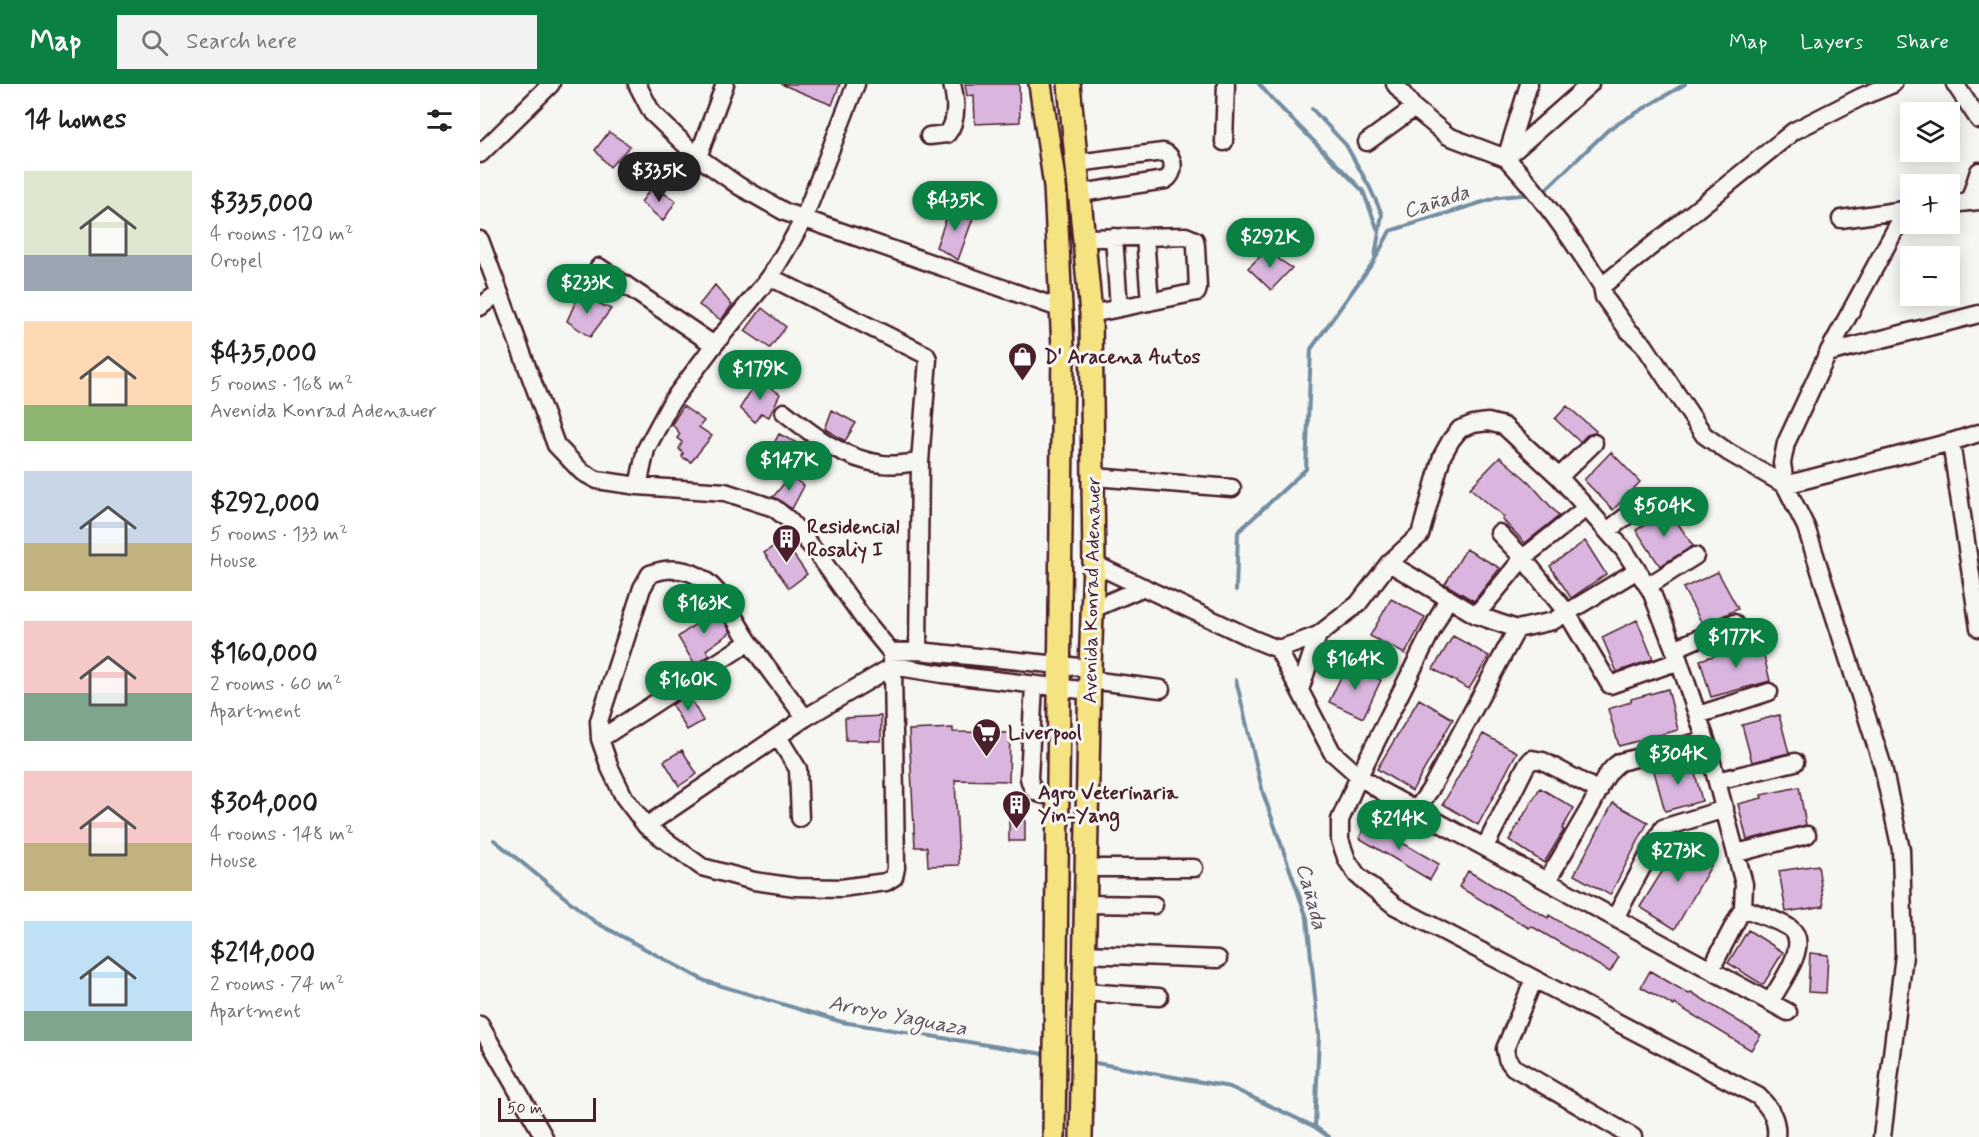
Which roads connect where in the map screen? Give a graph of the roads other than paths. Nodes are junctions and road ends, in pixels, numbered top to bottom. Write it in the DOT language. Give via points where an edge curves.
graph roads {
  1 [pos="551,84"];
  2 [pos="637,84"];
  3 [pos="725,84"];
  4 [pos="856,84"];
  5 [pos="951,84"];
  6 [pos="1040,84"];
  7 [pos="1069,84"];
  8 [pos="1226,84"];
  9 [pos="1395,84"];
  10 [pos="1529,84"];
  11 [pos="1590,84"];
  12 [pos="1893,84"];
  13 [pos="1955,84"];
  14 [pos="1414,108"];
  15 [pos="1979,120"];
  16 [pos="929,136"];
  17 [pos="1224,142"];
  18 [pos="1367,142"];
  19 [pos="480,154"];
  20 [pos="698,157"];
  21 [pos="1506,158"];
  22 [pos="1077,163"];
  23 [pos="1979,171"];
  24 [pos="1081,193"];
  25 [pos="1974,201"];
  26 [pos="1900,210"];
  27 [pos="804,218"];
  28 [pos="1840,219"];
  29 [pos="1900,225"];
  30 [pos="1114,237"];
  31 [pos="1145,237"];
  32 [pos="1085,238"];
  33 [pos="480,240"];
  34 [pos="599,267"];
  35 [pos="770,277"];
  36 [pos="1602,286"];
  37 [pos="499,292"];
  38 [pos="1150,302"];
  39 [pos="480,308"];
  40 [pos="1119,308"];
  41 [pos="1062,309"];
  42 [pos="1091,314"];
  43 [pos="1979,314"];
  44 [pos="714,345"];
  45 [pos="1827,353"];
  46 [pos="784,412"];
  47 [pos="1979,433"];
  48 [pos="1951,442"];
  49 [pos="1594,443"];
  50 [pos="920,462"];
  51 [pos="1094,477"];
  52 [pos="1559,477"];
  53 [pos="1785,485"];
  54 [pos="638,486"];
  55 [pos="1232,488"];
  56 [pos="1645,502"];
  57 [pos="1586,508"];
  58 [pos="1607,531"];
  59 [pos="1499,533"];
  60 [pos="1695,556"];
  61 [pos="1523,558"];
  62 [pos="1389,563"];
  63 [pos="1094,564"];
  64 [pos="1636,571"];
  65 [pos="1648,586"];
  66 [pos="1144,587"];
  67 [pos="1448,598"];
  68 [pos="1093,609"];
  69 [pos="1567,613"];
  70 [pos="1476,615"];
  71 [pos="1734,623"];
  72 [pos="1979,628"];
  73 [pos="1516,630"];
  74 [pos="1318,635"];
  75 [pos="749,642"];
  76 [pos="1278,649"];
  77 [pos="918,651"];
  78 [pos="1677,655"];
  79 [pos="892,659"];
  80 [pos="1059,666"];
  81 [pos="1090,680"];
  82 [pos="1034,685"];
  83 [pos="1058,688"];
  84 [pos="1161,690"];
  85 [pos="1300,690"];
  86 [pos="1769,692"];
  87 [pos="1698,715"];
  88 [pos="805,718"];
  89 [pos="778,737"];
  90 [pos="600,739"];
  91 [pos="1706,740"];
  92 [pos="1795,762"];
  93 [pos="1359,776"];
  94 [pos="1718,781"];
  95 [pos="1599,791"];
  96 [pos="1057,797"];
  97 [pos="1725,809"];
  98 [pos="1416,810"];
  99 [pos="800,818"];
  100 [pos="646,826"];
  101 [pos="1807,836"];
  102 [pos="1485,847"];
  103 [pos="1737,854"];
  104 [pos="1085,868"];
  105 [pos="1194,868"];
  106 [pos="1547,881"];
  107 [pos="1085,904"];
  108 [pos="1154,905"];
  109 [pos="1743,908"];
  110 [pos="1615,918"];
  111 [pos="1083,954"];
  112 [pos="1218,959"];
  113 [pos="1711,969"];
  114 [pos="1534,979"];
  115 [pos="1083,992"];
  116 [pos="1159,997"];
  117 [pos="1770,1002"];
  118 [pos="1788,1012"];
  119 [pos="480,1025"];
  120 [pos="1054,1135"];
  121 [pos="1081,1135"];
  122 [pos="543,1137"];
  123 [pos="1633,1137"];
  124 [pos="1776,1137"];
  125 [pos="1882,1137"];
  1 -- 19 [label="street"];
  2 -- 20 [label="street" via="652,112"];
  3 -- 20 [label="street"];
  4 -- 27 [label="street"];
  5 -- 16 [label="street" via="953,124 946,134"];
  6 -- 41 [label="main road, Avenida Konrad Adenauer" via="1055,186"];
  7 -- 22 [label="main road, Avenida Konrad Adenauer"];
  8 -- 17 [label="street"];
  9 -- 14 [label="street"];
  10 -- 21 [label="street"];
  11 -- 21 [label="street"];
  12 -- 36 [label="street" via="1794,130"];
  13 -- 15 [label="street"];
  14 -- 18 [label="street"];
  14 -- 21 [label="street" via="1448,136"];
  20 -- 27 [label="street" via="739,186 785,212"];
  21 -- 36 [label="street" via="1541,197"];
  22 -- 24 [label="main road, Avenida Konrad Adenauer"];
  22 -- 24 [label="street" via="1162,152 1171,157 1172,172 1165,180"];
  23 -- 25 [label="street"];
  24 -- 32 [label="main road, Avenida Konrad Adenauer"];
  26 -- 28 [label="street"];
  27 -- 35 [label="street"];
  27 -- 41 [label="street"];
  29 -- 45 [label="street"];
  30 -- 31 [label="street"];
  30 -- 32 [label="street"];
  30 -- 40 [label="street"];
  31 -- 38 [label="street"];
  31 -- 38 [label="street" via="1186,236 1195,240 1196,246 1197,292"];
  32 -- 42 [label="main road, Avenida Konrad Adenauer"];
  33 -- 37 [label="street"];
  34 -- 44 [label="street"];
  35 -- 44 [label="street"];
  35 -- 50 [label="street" via="926,356 929,365"];
  36 -- 53 [label="street" via="1604,297 1644,345 1704,435"];
  37 -- 39 [label="street"];
  37 -- 54 [label="street" via="556,445 582,472 597,480"];
  38 -- 40 [label="street"];
  40 -- 42 [label="street"];
  41 -- 80 [label="main road, Avenida Konrad Adenauer"];
  42 -- 51 [label="main road, Avenida Konrad Adenauer"];
  43 -- 45 [label="street"];
  44 -- 54 [label="street" via="672,401 651,439"];
  45 -- 53 [label="street" via="1786,443 1782,463"];
  46 -- 50 [label="street" via="818,439 850,456 884,465"];
  47 -- 48 [label="street"];
  48 -- 53 [label="street"];
  48 -- 72 [label="street"];
  49 -- 52 [label="street"];
  50 -- 77 [label="street"];
  51 -- 55 [label="street"];
  51 -- 63 [label="main road, Avenida Konrad Adenauer"];
  52 -- 57 [label="street"];
  52 -- 62 [label="street" via="1504,426 1488,422 1460,429 1442,456 1420,535"];
  53 -- 125 [label="street" via="1806,527 1879,755 1901,850 1904,955"];
  54 -- 79 [label="street" via="725,492 774,508 817,553"];
  56 -- 58 [label="street"];
  57 -- 58 [label="street"];
  57 -- 61 [label="street"];
  58 -- 64 [label="street"];
  59 -- 61 [label="street"];
  60 -- 65 [label="street"];
  61 -- 69 [label="street"];
  61 -- 70 [label="street"];
  62 -- 67 [label="street"];
  62 -- 74 [label="street" via="1358,604"];
  63 -- 66 [label="street"];
  63 -- 68 [label="main road, Avenida Konrad Adenauer"];
  64 -- 65 [label="street"];
  64 -- 69 [label="street"];
  65 -- 78 [label="street"];
  66 -- 68 [label="street"];
  66 -- 76 [label="street"];
  67 -- 70 [label="street"];
  67 -- 93 [label="street"];
  68 -- 81 [label="main road, Avenida Konrad Adenauer"];
  69 -- 73 [label="street" via="1553,621"];
  69 -- 78 [label="street" via="1610,685"];
  70 -- 73 [label="street"];
  71 -- 78 [label="street"];
  73 -- 98 [label="street"];
  74 -- 76 [label="street"];
  74 -- 85 [label="street"];
  75 -- 88 [label="street"];
  75 -- 90 [label="street"];
  75 -- 90 [label="street" via="715,589 703,579 673,569 650,574 604,701"];
  76 -- 85 [label="street"];
  77 -- 79 [label="street"];
  77 -- 80 [label="street"];
  78 -- 87 [label="street"];
  79 -- 82 [label="street"];
  79 -- 88 [label="street"];
  79 -- 100 [label="street" via="894,877 886,882 841,888 754,881 702,867"];
  80 -- 81 [label="street"];
  80 -- 83 [label="main road, Avenida Konrad Adenauer"];
  81 -- 83 [label="street"];
  81 -- 84 [label="street"];
  81 -- 104 [label="main road, Avenida Konrad Adenauer"];
  82 -- 83 [label="street"];
  82 -- 96 [label="street" via="1029,778 1038,794"];
  83 -- 96 [label="main road, Avenida Konrad Adenauer"];
  85 -- 93 [label="street" via="1332,752"];
  86 -- 87 [label="street"];
  87 -- 91 [label="street"];
  88 -- 89 [label="street"];
  89 -- 99 [label="street" via="798,769"];
  89 -- 100 [label="street"];
  90 -- 100 [label="street" via="624,797"];
  91 -- 94 [label="street"];
  91 -- 95 [label="street" via="1620,762 1607,773"];
  92 -- 94 [label="street"];
  93 -- 98 [label="street"];
  93 -- 114 [label="street" via="1340,820 1347,860 1357,875 1395,906"];
  94 -- 97 [label="street"];
  95 -- 102 [label="street" via="1532,759"];
  95 -- 106 [label="street"];
  96 -- 120 [label="main road, Avenida Konrad Adenauer"];
  97 -- 103 [label="street"];
  97 -- 110 [label="street" via="1663,828"];
  98 -- 102 [label="street"];
  101 -- 103 [label="street"];
  102 -- 106 [label="street"];
  103 -- 109 [label="street" via="1744,884"];
  104 -- 105 [label="street"];
  104 -- 107 [label="main road, Avenida Konrad Adenauer"];
  106 -- 110 [label="street"];
  107 -- 108 [label="street"];
  107 -- 111 [label="main road, Avenida Konrad Adenauer"];
  109 -- 113 [label="street"];
  109 -- 117 [label="street" via="1790,928 1797,937 1798,951"];
  110 -- 113 [label="street"];
  111 -- 112 [label="street"];
  111 -- 115 [label="main road, Avenida Konrad Adenauer"];
  113 -- 117 [label="street"];
  114 -- 123 [label="street" via="1505,1049 1507,1059 1513,1067"];
  114 -- 124 [label="street" via="1758,1096 1775,1118"];
  115 -- 116 [label="street"];
  115 -- 121 [label="main road, Avenida Konrad Adenauer"];
  117 -- 118 [label="street"];
  119 -- 122 [label="street"];
}
